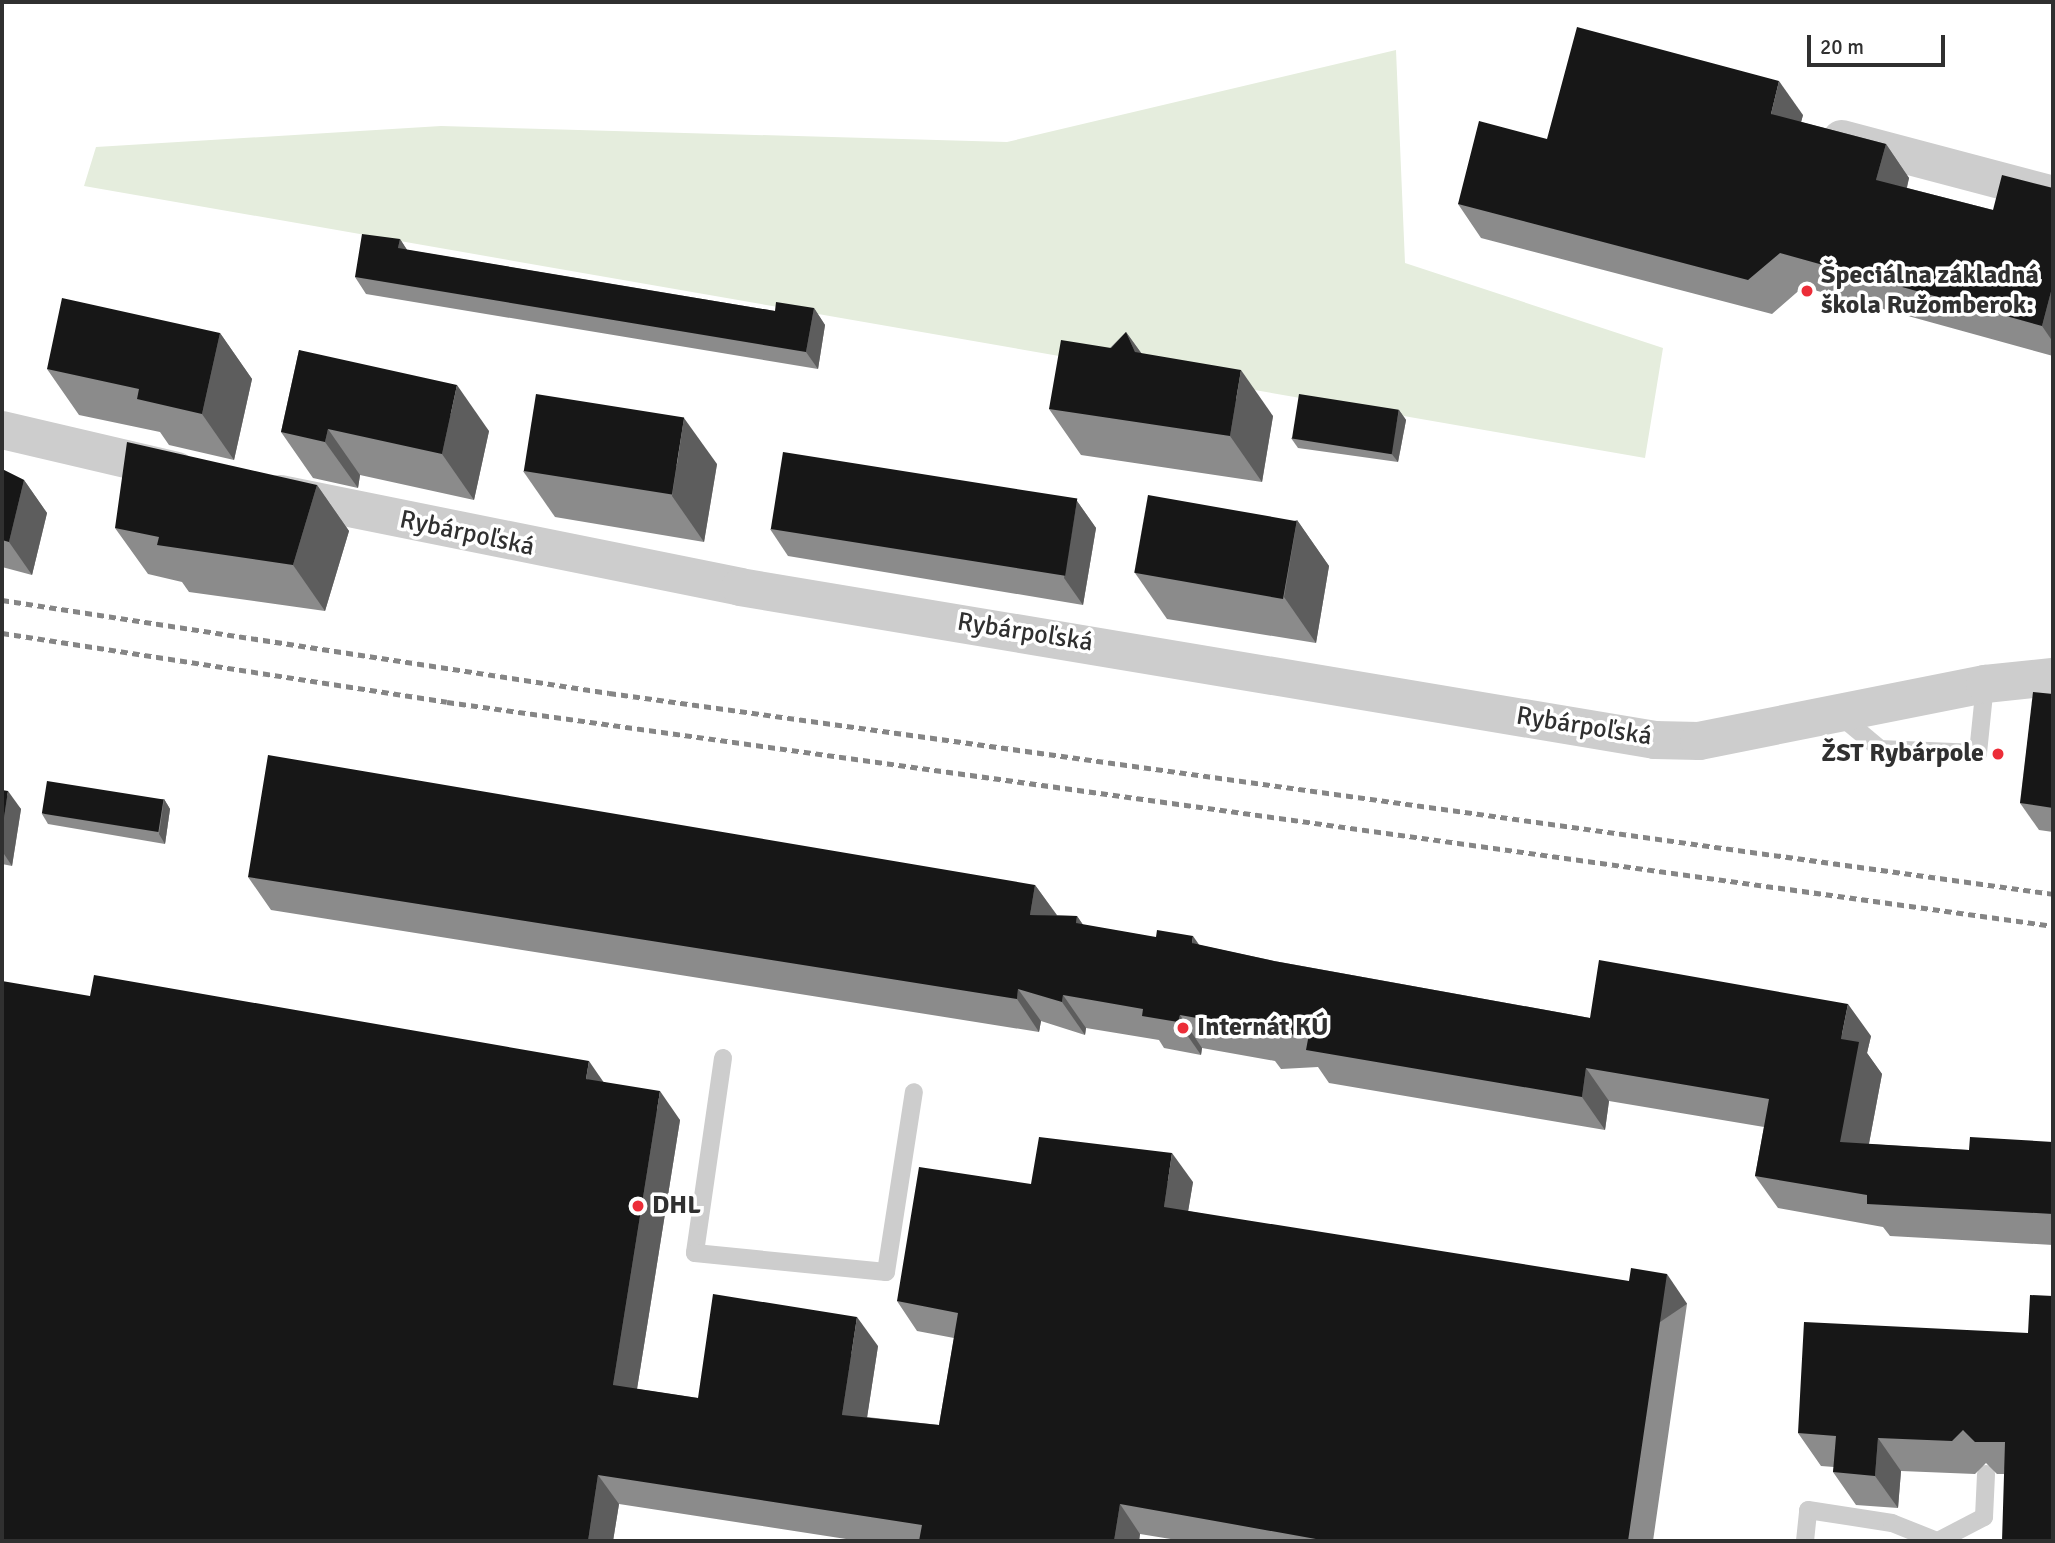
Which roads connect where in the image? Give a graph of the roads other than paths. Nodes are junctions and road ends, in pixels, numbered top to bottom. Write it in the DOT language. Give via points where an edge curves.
graph roads {
  1 [pos="1838,137"];
  2 [pos="2053,194"];
  3 [pos="2,430"];
  4 [pos="2053,677"];
  5 [pos="1985,684"];
  6 [pos="1838,713"];
  7 [pos="723,1058"];
  8 [pos="915,1092"];
  9 [pos="1986,1474"];
  10 [pos="1805,1541"];
  11 [pos="1938,1541"];
  1 -- 2 [label="street"];
  3 -- 6 [label="street, Rybárpoľská" via="232,483 740,587 1655,740 1699,740"];
  4 -- 5 [label="street, Rybárpoľská"];
  5 -- 6 [label="street, Rybárpoľská"];
  5 -- 6 [label="lane" via="1978,753 1880,749"];
  7 -- 8 [label="lane" via="695,1253 886,1272"];
  9 -- 11 [label="lane" via="1984,1517"];
  10 -- 11 [label="lane" via="1808,1510 1892,1523"];
}
